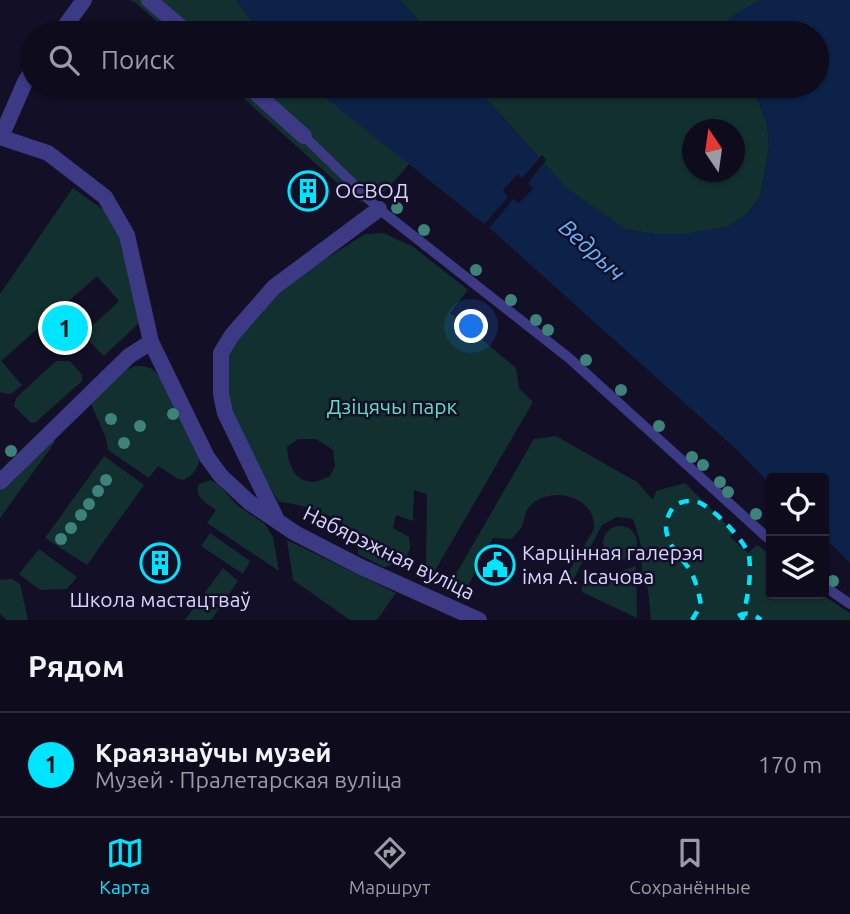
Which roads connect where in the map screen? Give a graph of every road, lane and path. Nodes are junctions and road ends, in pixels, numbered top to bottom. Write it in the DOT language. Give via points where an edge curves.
graph roads {
  1 [pos="83,0"];
  2 [pos="149,0"];
  3 [pos="68,21"];
  4 [pos="174,21"];
  5 [pos="21,91"];
  6 [pos="261,98"];
  7 [pos="304,136"];
  8 [pos="1,137"];
  9 [pos="379,209"];
  10 [pos="151,342"];
  11 [pos="0,482"];
  12 [pos="277,520"];
  13 [pos="766,536"];
  14 [pos="829,589"];
  15 [pos="850,604"];
  16 [pos="478,620"];
  1 -- 3 [label="street"];
  2 -- 4 [label="street"];
  5 -- 8 [label="street"];
  6 -- 7 [label="street"];
  7 -- 9 [label="street"];
  8 -- 10 [label="street, Набярэжная вуліца" via="48,153 105,197 127,235"];
  9 -- 12 [label="street" via="274,287 221,353 225,413"];
  9 -- 13 [label="street" via="569,358"];
  10 -- 11 [label="street" via="129,356"];
  10 -- 12 [label="street, Набярэжная вуліца" via="220,476"];
  12 -- 16 [label="street, Набярэжная вуліца" via="361,567"];
  14 -- 15 [label="street"];
}
